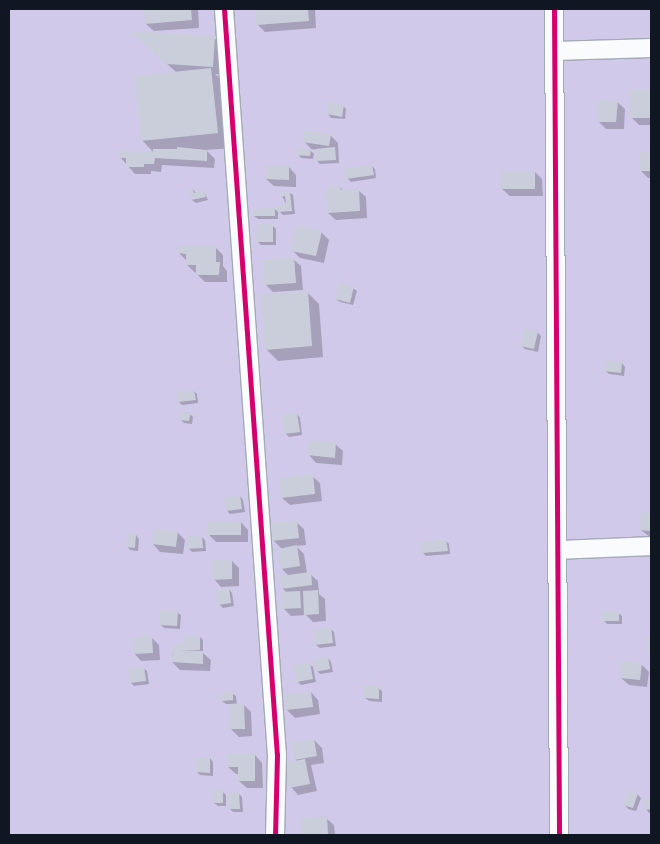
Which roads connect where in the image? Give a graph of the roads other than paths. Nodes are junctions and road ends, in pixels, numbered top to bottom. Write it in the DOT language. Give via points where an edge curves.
graph roads {
  1 [pos="224,9"];
  2 [pos="554,9"];
  3 [pos="651,48"];
  4 [pos="554,51"];
  5 [pos="651,546"];
  6 [pos="557,550"];
  7 [pos="275,835"];
  8 [pos="559,835"];
  1 -- 7 [label="street" via="277,755"];
  2 -- 4 [label="street"];
  3 -- 4 [label="street"];
  4 -- 6 [label="street"];
  5 -- 6 [label="street"];
  6 -- 8 [label="street"];
}
